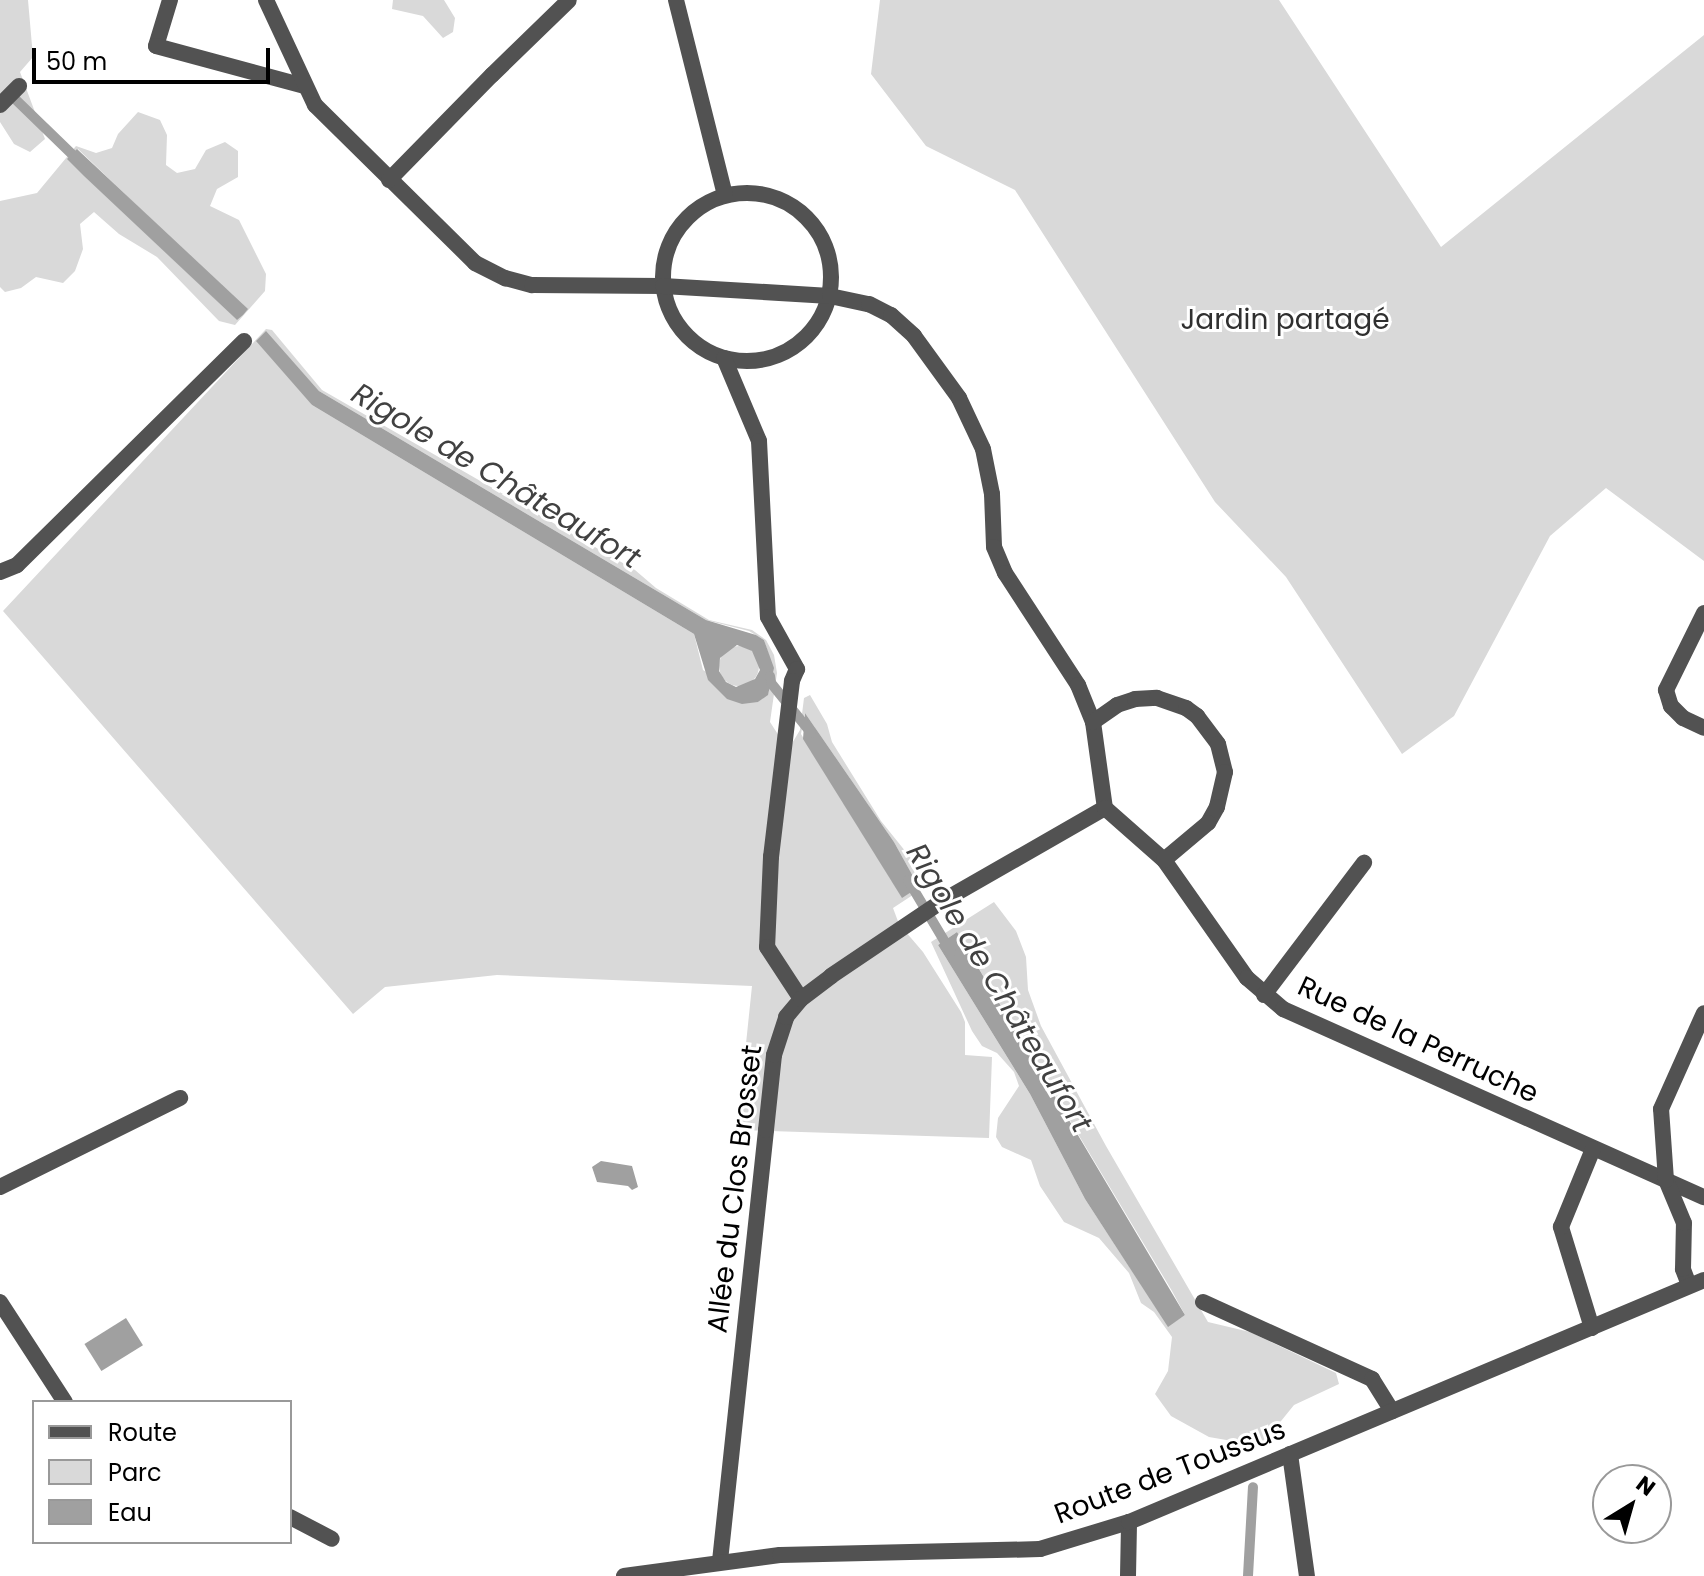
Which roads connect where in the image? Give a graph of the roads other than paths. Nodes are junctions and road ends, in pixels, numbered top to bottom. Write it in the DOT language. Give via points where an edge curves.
graph roads {
  1 [pos="170,0"];
  2 [pos="266,0"];
  3 [pos="569,0"];
  4 [pos="676,0"];
  5 [pos="19,86"];
  6 [pos="304,86"];
  7 [pos="0,105"];
  8 [pos="389,180"];
  9 [pos="725,195"];
  10 [pos="663,286"];
  11 [pos="830,296"];
  12 [pos="244,341"];
  13 [pos="724,358"];
  14 [pos="0,572"];
  15 [pos="1704,613"];
  16 [pos="1093,722"];
  17 [pos="1704,728"];
  18 [pos="1105,808"];
  19 [pos="1164,860"];
  20 [pos="1364,863"];
  21 [pos="1264,995"];
  22 [pos="801,999"];
  23 [pos="1704,1013"];
  24 [pos="180,1098"];
  25 [pos="1593,1149"];
  26 [pos="1666,1180"];
  27 [pos="0,1187"];
  28 [pos="1704,1197"];
  29 [pos="1697,1282"];
  30 [pos="0,1302"];
  31 [pos="1203,1302"];
  32 [pos="1592,1328"];
  33 [pos="64,1400"];
  34 [pos="1392,1411"];
  35 [pos="1290,1454"];
  36 [pos="292,1518"];
  37 [pos="1129,1522"];
  38 [pos="332,1539"];
  39 [pos="720,1561"];
  40 [pos="624,1576"];
  41 [pos="1128,1576"];
  42 [pos="1307,1576"];
  1 -- 6 [label="street" via="156,46"];
  2 -- 6 [label="street"];
  3 -- 8 [label="street"];
  4 -- 9 [label="street"];
  5 -- 7 [label="street"];
  6 -- 8 [label="street" via="315,105"];
  8 -- 10 [label="street" via="465,254 505,278 532,285"];
  9 -- 10 [label="street" via="703,204 678,229 664,262"];
  9 -- 11 [label="street" via="774,196 806,216 827,247"];
  10 -- 11 [label="street"];
  10 -- 13 [label="street" via="669,310 683,331 701,348"];
  11 -- 13 [label="street" via="823,315 798,345 763,360"];
  11 -- 16 [label="street" via="891,315 914,336 959,398 983,449 994,547 1005,573 1078,685"];
  12 -- 14 [label="street" via="17,565"];
  13 -- 22 [label="street" via="759,441 768,617 794,675 771,857 767,947"];
  15 -- 17 [label="street" via="1666,690 1671,706 1683,718"];
  16 -- 18 [label="street"];
  16 -- 19 [label="street" via="1117,705 1157,698 1197,716 1218,744 1225,772 1217,807 1208,823"];
  18 -- 19 [label="street, Rue de la Perruche"];
  18 -- 22 [label="street, Allée du Clos Brosset" via="902,926"];
  19 -- 21 [label="street, Rue de la Perruche"];
  20 -- 21 [label="street"];
  21 -- 25 [label="street, Rue de la Perruche" via="1283,1009"];
  22 -- 39 [label="street, Allée du Clos Brosset" via="786,1017 774,1055"];
  23 -- 26 [label="street" via="1661,1109"];
  24 -- 27 [label="street"];
  25 -- 26 [label="street, Rue de la Perruche"];
  25 -- 32 [label="street" via="1561,1227"];
  26 -- 28 [label="street, Rue de la Perruche"];
  26 -- 29 [label="street" via="1684,1223 1683,1269"];
  29 -- 32 [label="street, Route de Toussus"];
  30 -- 33 [label="street"];
  31 -- 34 [label="street" via="1372,1379"];
  32 -- 34 [label="street, Route de Toussus"];
  34 -- 35 [label="street, Route de Toussus"];
  35 -- 37 [label="street, Route de Toussus"];
  35 -- 42 [label="street"];
  36 -- 38 [label="street"];
  37 -- 39 [label="street, Route de Toussus" via="1040,1549"];
  37 -- 41 [label="street"];
  39 -- 40 [label="street, Route de Toussus"];
}
